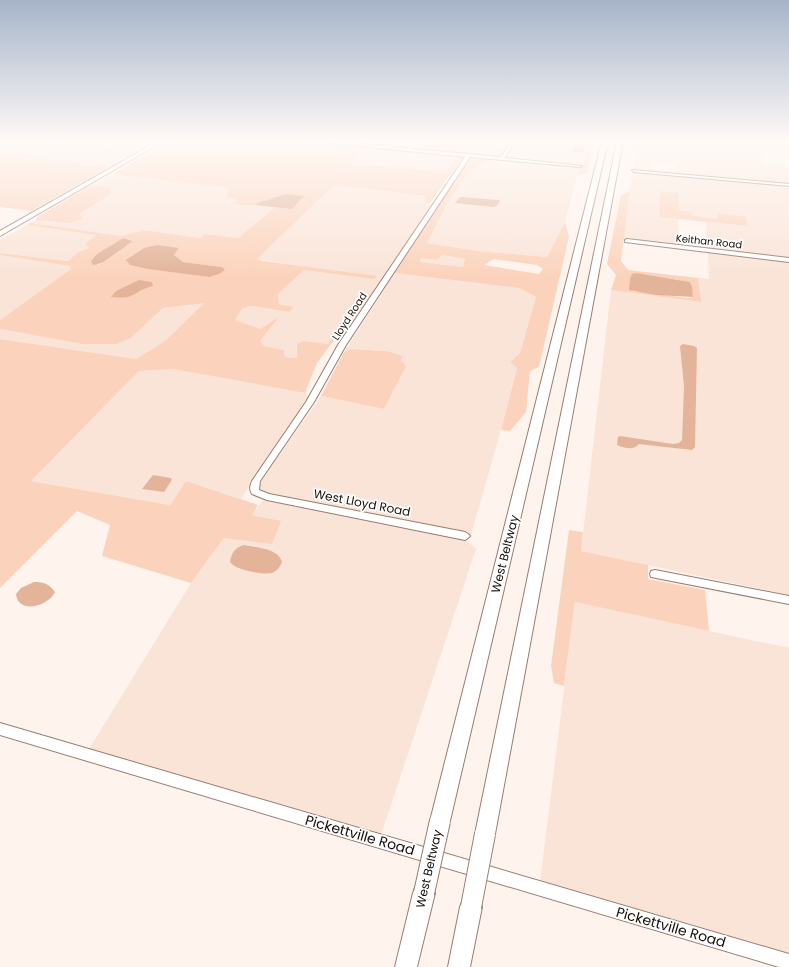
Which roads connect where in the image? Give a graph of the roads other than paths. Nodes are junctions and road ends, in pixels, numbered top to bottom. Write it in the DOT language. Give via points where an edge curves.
graph roads {
  1 [pos="83,186"];
  2 [pos="448,186"];
  3 [pos="594,186"];
  4 [pos="611,186"];
  5 [pos="0,234"];
  6 [pos="627,241"];
  7 [pos="789,260"];
  8 [pos="255,492"];
  9 [pos="465,536"];
  10 [pos="655,574"];
  11 [pos="789,600"];
  12 [pos="0,729"];
  13 [pos="789,962"];
  14 [pos="406,967"];
  15 [pos="459,967"];
  1 -- 5 [label="main road"];
  2 -- 8 [label="street, Lloyd Road" via="342,345 310,402 256,481"];
  3 -- 14 [label="highway, West Beltway, bridge"];
  4 -- 15 [label="highway, bridge"];
  6 -- 7 [label="street, Keithan Road"];
  8 -- 9 [label="street, West Lloyd Road" via="267,497"];
  10 -- 11 [label="street"];
  12 -- 13 [label="street, Pickettville Road"];
}
